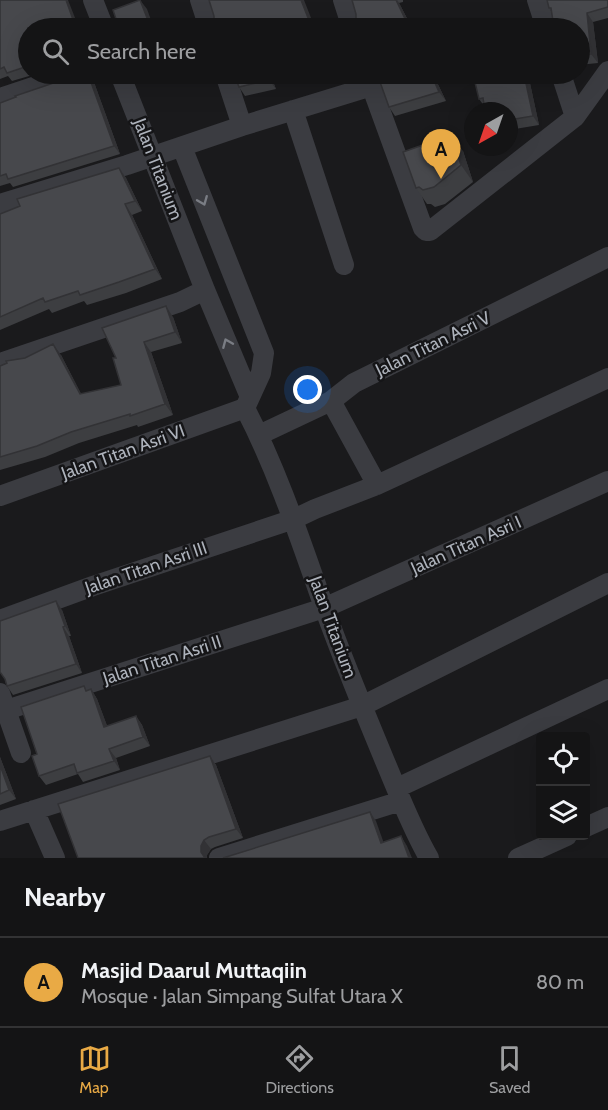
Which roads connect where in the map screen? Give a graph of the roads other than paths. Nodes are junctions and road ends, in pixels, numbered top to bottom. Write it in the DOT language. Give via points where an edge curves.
graph roads {
  1 [pos="93,0"];
  2 [pos="200,0"];
  3 [pos="343,0"];
  4 [pos="537,0"];
  5 [pos="100,18"];
  6 [pos="206,18"];
  7 [pos="349,18"];
  8 [pos="543,18"];
  9 [pos="608,71"];
  10 [pos="42,84"];
  11 [pos="124,84"];
  12 [pos="228,84"];
  13 [pos="359,84"];
  14 [pos="370,84"];
  15 [pos="564,84"];
  16 [pos="0,98"];
  17 [pos="294,110"];
  18 [pos="575,117"];
  19 [pos="242,126"];
  20 [pos="182,147"];
  21 [pos="153,156"];
  22 [pos="0,204"];
  23 [pos="608,257"];
  24 [pos="345,265"];
  25 [pos="205,290"];
  26 [pos="0,363"];
  27 [pos="608,378"];
  28 [pos="331,401"];
  29 [pos="248,402"];
  30 [pos="259,435"];
  31 [pos="608,481"];
  32 [pos="377,485"];
  33 [pos="0,496"];
  34 [pos="294,519"];
  35 [pos="608,583"];
  36 [pos="324,608"];
  37 [pos="0,620"];
  38 [pos="608,689"];
  39 [pos="2,705"];
  40 [pos="362,706"];
  41 [pos="21,753"];
  42 [pos="399,794"];
  43 [pos="34,810"];
  44 [pos="608,817"];
  45 [pos="0,821"];
  46 [pos="590,825"];
  47 [pos="558,840"];
  48 [pos="428,857"];
  49 [pos="55,858"];
  50 [pos="219,858"];
  51 [pos="518,858"];
  1 -- 5 [label="street"];
  2 -- 6 [label="street"];
  3 -- 7 [label="street"];
  4 -- 8 [label="street"];
  9 -- 18 [label="street"];
  10 -- 16 [label="street"];
  11 -- 21 [label="street, Jalan Titanium"];
  12 -- 19 [label="street"];
  13 -- 17 [label="street"];
  14 -- 18 [label="street" via="426,231"];
  15 -- 18 [label="street"];
  17 -- 19 [label="street"];
  17 -- 24 [label="street"];
  19 -- 20 [label="street"];
  20 -- 21 [label="street"];
  20 -- 29 [label="street, Jalan Titanium, one-way" via="264,353 261,373"];
  21 -- 22 [label="street"];
  21 -- 25 [label="street, Jalan Titanium"];
  23 -- 28 [label="street, Jalan Titan Asri V" via="354,383"];
  25 -- 26 [label="street"];
  29 -- 25 [label="street, Jalan Titanium, one-way"];
  27 -- 32 [label="street, Jalan Titan Asri III"];
  28 -- 30 [label="street, Jalan Titan Asri V"];
  28 -- 32 [label="street"];
  29 -- 30 [label="street, Jalan Titanium"];
  29 -- 33 [label="street, Jalan Titan Asri VI"];
  30 -- 34 [label="street, Jalan Titanium"];
  31 -- 36 [label="street, Jalan Titan Asri I"];
  32 -- 34 [label="street, Jalan Titan Asri III"];
  34 -- 36 [label="street, Jalan Titanium"];
  34 -- 37 [label="street, Jalan Titan Asri III"];
  35 -- 40 [label="street"];
  36 -- 39 [label="street, Jalan Titan Asri II"];
  36 -- 40 [label="street, Jalan Titanium"];
  38 -- 42 [label="street"];
  39 -- 41 [label="street"];
  40 -- 42 [label="street, Jalan Titanium"];
  40 -- 43 [label="street"];
  42 -- 48 [label="street, Jalan Titanium"];
  42 -- 50 [label="street"];
  43 -- 45 [label="street"];
  43 -- 49 [label="street"];
  44 -- 46 [label="street"];
  47 -- 51 [label="street"];
}
